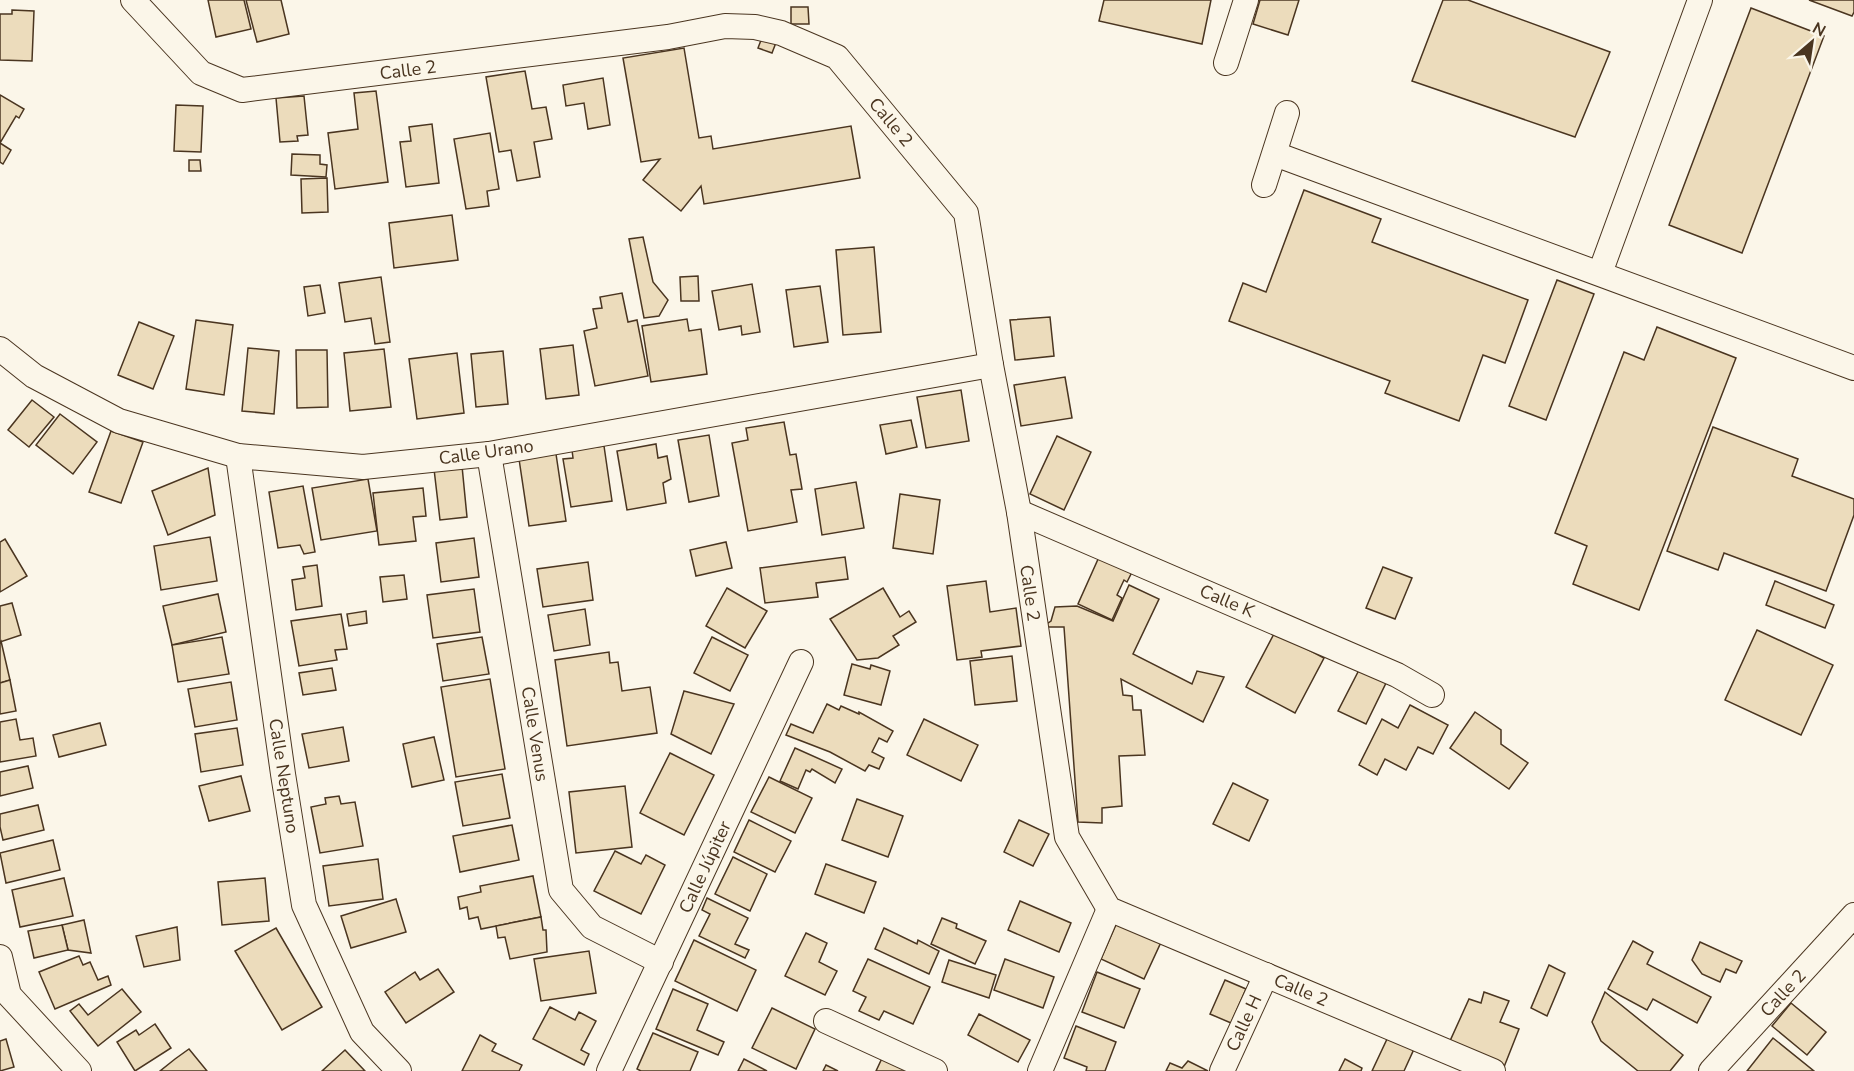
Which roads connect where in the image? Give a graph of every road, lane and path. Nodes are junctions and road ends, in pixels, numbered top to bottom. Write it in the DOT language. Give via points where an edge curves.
graph roads {
  1 [pos="133,0"];
  2 [pos="1246,0"];
  3 [pos="1700,0"];
  4 [pos="1226,63"];
  5 [pos="1287,113"];
  6 [pos="1275,154"];
  7 [pos="1264,185"];
  8 [pos="1600,273"];
  9 [pos="0,349"];
  10 [pos="991,365"];
  11 [pos="1854,368"];
  12 [pos="489,454"];
  13 [pos="238,456"];
  14 [pos="1019,512"];
  15 [pos="801,662"];
  16 [pos="1432,695"];
  17 [pos="1109,909"];
  18 [pos="1854,915"];
  19 [pos="0,957"];
  20 [pos="661,962"];
  21 [pos="1266,975"];
  22 [pos="826,1021"];
  23 [pos="79,1071"];
  24 [pos="399,1071"];
  25 [pos="609,1071"];
  26 [pos="934,1071"];
  27 [pos="1040,1071"];
  28 [pos="1222,1071"];
  29 [pos="1493,1071"];
  30 [pos="1711,1071"];
  1 -- 10 [label="street, Calle 2" via="201,73 242,90 668,37 725,26 755,27 805,42 837,57 966,213"];
  2 -- 4 [label="street"];
  3 -- 8 [label="street"];
  5 -- 6 [label="street"];
  6 -- 7 [label="street"];
  6 -- 8 [label="street"];
  8 -- 11 [label="street"];
  9 -- 13 [label="street, Calle Urano" via="34,376 119,422"];
  10 -- 12 [label="street, Calle Urano"];
  10 -- 14 [label="street, Calle 2"];
  12 -- 13 [label="street, Calle Urano" via="363,467"];
  12 -- 20 [label="street, Calle Venus" via="561,890 592,927"];
  13 -- 24 [label="street, Calle Neptuno" via="304,905 362,1032"];
  14 -- 16 [label="street, Calle K" via="1388,670"];
  14 -- 17 [label="street, Calle 2" via="1067,837"];
  15 -- 20 [label="street, Calle Júpiter"];
  17 -- 21 [label="street, Calle 2"];
  17 -- 27 [label="street"];
  18 -- 30 [label="street, Calle 2"];
  19 -- 23 [label="street" via="9,995"];
  20 -- 25 [label="street, Calle Júpiter"];
  21 -- 28 [label="street, Calle H"];
  21 -- 29 [label="street, Calle 2"];
  22 -- 26 [label="street"];
}
